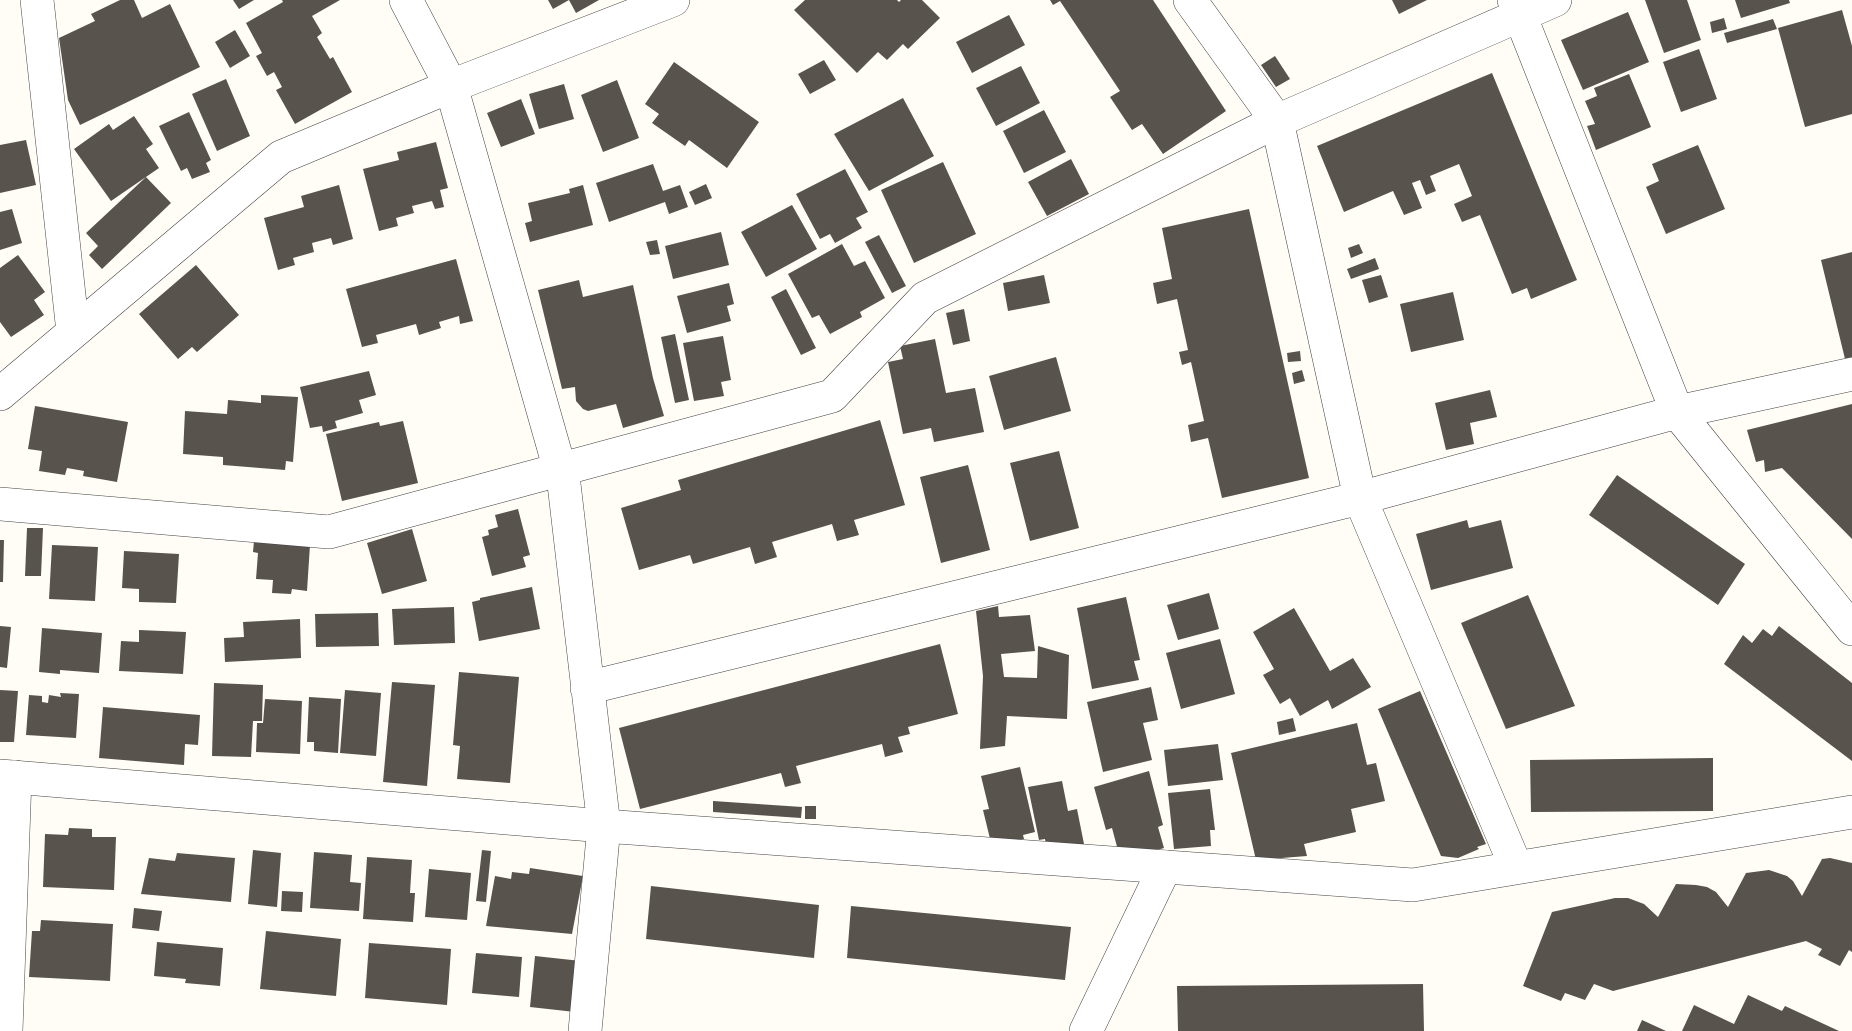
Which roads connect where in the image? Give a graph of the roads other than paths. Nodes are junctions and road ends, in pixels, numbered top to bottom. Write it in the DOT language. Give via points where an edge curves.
graph roads {
  1 [pos="37,0"];
  2 [pos="406,0"];
  3 [pos="673,0"];
  4 [pos="1190,0"];
  5 [pos="1555,0"];
  6 [pos="1516,7"];
  7 [pos="452,86"];
  8 [pos="1277,121"];
  9 [pos="73,332"];
  10 [pos="1852,374"];
  11 [pos="0,394"];
  12 [pos="1677,412"];
  13 [pos="560,470"];
  14 [pos="1360,498"];
  15 [pos="0,504"];
  16 [pos="1852,629"];
  17 [pos="587,688"];
  18 [pos="8,776"];
  19 [pos="1852,812"];
  20 [pos="604,826"];
  21 [pos="1165,867"];
  22 [pos="1516,867"];
  23 [pos="6,1031"];
  24 [pos="585,1031"];
  25 [pos="1086,1031"];
  1 -- 9 [label="street"];
  2 -- 7 [label="street"];
  3 -- 7 [label="street"];
  4 -- 8 [label="street"];
  5 -- 6 [label="street"];
  6 -- 8 [label="street"];
  6 -- 12 [label="street"];
  7 -- 9 [label="street" via="281,157"];
  7 -- 13 [label="street"];
  8 -- 13 [label="street" via="925,298 832,396"];
  8 -- 14 [label="street"];
  9 -- 11 [label="street"];
  10 -- 12 [label="street"];
  12 -- 14 [label="street"];
  12 -- 16 [label="street"];
  13 -- 15 [label="street" via="328,532"];
  13 -- 17 [label="street"];
  14 -- 17 [label="street"];
  14 -- 22 [label="street"];
  17 -- 20 [label="street"];
  18 -- 20 [label="street"];
  18 -- 23 [label="street"];
  19 -- 22 [label="street"];
  20 -- 21 [label="street"];
  20 -- 24 [label="street"];
  21 -- 22 [label="street" via="1413,885"];
  21 -- 25 [label="street"];
}
